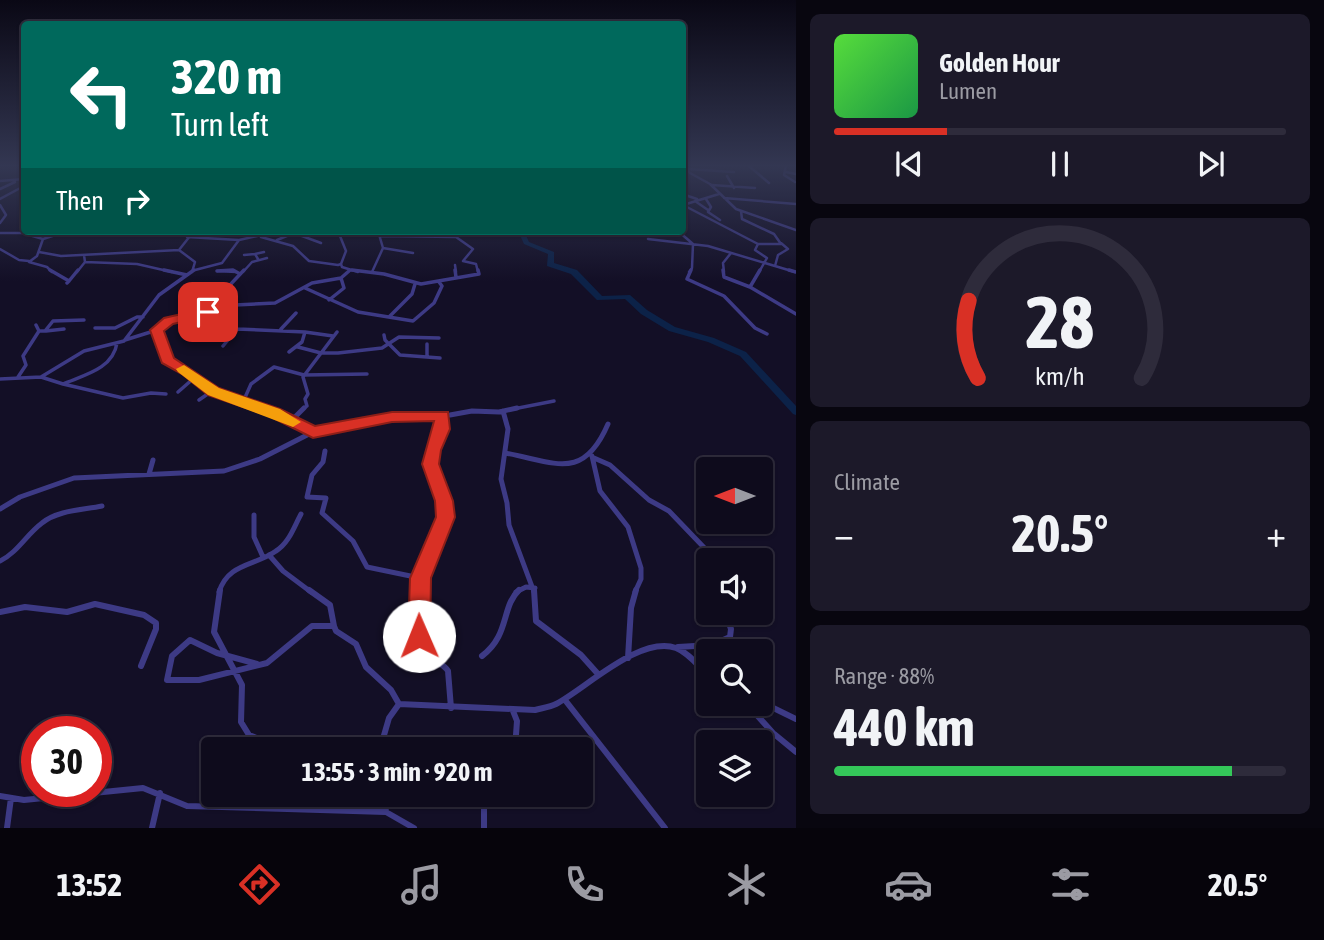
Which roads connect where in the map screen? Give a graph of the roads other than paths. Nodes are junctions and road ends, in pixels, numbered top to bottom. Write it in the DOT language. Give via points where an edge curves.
graph roads {
  1 [pos="700,204"];
  2 [pos="708,204"];
  3 [pos="731,204"];
  4 [pos="0,205"];
  5 [pos="686,207"];
  6 [pos="708,210"];
  7 [pos="741,211"];
  8 [pos="720,220"];
  9 [pos="0,223"];
  10 [pos="796,230"];
  11 [pos="0,233"];
  12 [pos="21,233"];
  13 [pos="29,235"];
  14 [pos="56,235"];
  15 [pos="189,235"];
  16 [pos="267,235"];
  17 [pos="284,235"];
  18 [pos="309,235"];
  19 [pos="339,235"];
  20 [pos="380,235"];
  21 [pos="411,235"];
  22 [pos="683,235"];
  23 [pos="187,237"];
  24 [pos="261,237"];
  25 [pos="43,239"];
  26 [pos="648,239"];
  27 [pos="239,240"];
  28 [pos="277,240"];
  29 [pos="321,243"];
  30 [pos="781,243"];
  31 [pos="693,244"];
  32 [pos="758,244"];
  33 [pos="0,248"];
  34 [pos="383,248"];
  35 [pos="179,250"];
  36 [pos="39,252"];
  37 [pos="264,252"];
  38 [pos="413,253"];
  39 [pos="731,253"];
  40 [pos="84,255"];
  41 [pos="244,255"];
  42 [pos="61,256"];
  43 [pos="257,256"];
  44 [pos="267,258"];
  45 [pos="29,261"];
  46 [pos="85,262"];
  47 [pos="765,263"];
  48 [pos="341,264"];
  49 [pos="455,265"];
  50 [pos="775,266"];
  51 [pos="47,267"];
  52 [pos="194,270"];
  53 [pos="217,271"];
  54 [pos="350,271"];
  55 [pos="372,272"];
  56 [pos="796,272"];
  57 [pos="240,274"];
  58 [pos="187,275"];
  59 [pos="456,276"];
  60 [pos="341,278"];
  61 [pos="439,282"];
  62 [pos="415,284"];
  63 [pos="750,287"];
  64 [pos="304,288"];
  65 [pos="329,300"];
  66 [pos="296,313"];
  67 [pos="796,314"];
  68 [pos="143,317"];
  69 [pos="388,317"];
  70 [pos="178,318"];
  71 [pos="84,320"];
  72 [pos="36,325"];
  73 [pos="95,328"];
  74 [pos="64,329"];
  75 [pos="237,329"];
  76 [pos="157,330"];
  77 [pos="280,330"];
  78 [pos="39,331"];
  79 [pos="45,331"];
  80 [pos="305,332"];
  81 [pos="767,334"];
  82 [pos="384,335"];
  83 [pos="439,338"];
  84 [pos="124,341"];
  85 [pos="117,343"];
  86 [pos="392,344"];
  87 [pos="426,344"];
  88 [pos="223,346"];
  89 [pos="297,347"];
  90 [pos="289,352"];
  91 [pos="321,353"];
  92 [pos="427,357"];
  93 [pos="440,358"];
  94 [pos="304,374"];
  95 [pos="367,374"];
  96 [pos="41,377"];
  97 [pos="18,378"];
  98 [pos="194,378"];
  99 [pos="0,379"];
  100 [pos="63,384"];
  101 [pos="212,391"];
  102 [pos="178,392"];
  103 [pos="166,394"];
  104 [pos="199,400"];
  105 [pos="554,401"];
  106 [pos="243,402"];
  107 [pos="503,411"];
  108 [pos="442,415"];
  109 [pos="291,421"];
  110 [pos="608,424"];
  111 [pos="313,432"];
  112 [pos="325,451"];
  113 [pos="505,453"];
  114 [pos="593,457"];
  115 [pos="153,460"];
  116 [pos="149,474"];
  117 [pos="102,506"];
  118 [pos="0,509"];
  119 [pos="301,514"];
  120 [pos="254,515"];
  121 [pos="704,548"];
  122 [pos="266,556"];
  123 [pos="0,561"];
  124 [pos="420,578"];
  125 [pos="536,588"];
  126 [pos="0,612"];
  127 [pos="729,625"];
  128 [pos="334,626"];
  129 [pos="673,648"];
  130 [pos="482,656"];
  131 [pos="229,657"];
  132 [pos="628,658"];
  133 [pos="257,664"];
  134 [pos="696,664"];
  135 [pos="141,666"];
  136 [pos="237,672"];
  137 [pos="598,674"];
  138 [pos="565,700"];
  139 [pos="399,704"];
  140 [pos="451,708"];
  141 [pos="773,708"];
  142 [pos="513,711"];
  143 [pos="758,716"];
  144 [pos="796,719"];
  145 [pos="254,737"];
  146 [pos="383,737"];
  147 [pos="516,737"];
  148 [pos="796,752"];
  149 [pos="160,793"];
  150 [pos="0,796"];
  151 [pos="11,798"];
  152 [pos="385,807"];
  153 [pos="484,807"];
  154 [pos="386,812"];
  155 [pos="7,828"];
  156 [pos="152,828"];
  157 [pos="414,828"];
  158 [pos="484,828"];
  159 [pos="665,828"];
  1 -- 6 [label="street"];
  2 -- 6 [label="street"];
  3 -- 7 [label="street"];
  4 -- 9 [label="street" via="6,215"];
  5 -- 32 [label="street"];
  6 -- 8 [label="street"];
  7 -- 10 [label="street"];
  7 -- 30 [label="street" via="742,219 774,234"];
  11 -- 12 [label="street"];
  13 -- 25 [label="street"];
  14 -- 25 [label="street"];
  15 -- 23 [label="street"];
  16 -- 24 [label="street"];
  17 -- 28 [label="street"];
  18 -- 29 [label="street"];
  19 -- 48 [label="street" via="346,251"];
  20 -- 34 [label="street"];
  21 -- 59 [label="street" via="459,238 474,249 463,261 476,264 479,274"];
  22 -- 31 [label="street"];
  23 -- 27 [label="street"];
  23 -- 35 [label="street"];
  24 -- 27 [label="street"];
  24 -- 28 [label="street"];
  25 -- 36 [label="street"];
  26 -- 31 [label="street"];
  27 -- 52 [label="street" via="222,263"];
  28 -- 48 [label="street" via="299,249 309,261"];
  30 -- 32 [label="street"];
  30 -- 50 [label="street" via="788,249 778,255"];
  31 -- 39 [label="street"];
  31 -- 81 [label="street" via="687,279 724,296"];
  32 -- 47 [label="street" via="754,249 767,257"];
  33 -- 45 [label="street" via="14,259"];
  34 -- 38 [label="street"];
  34 -- 55 [label="street"];
  35 -- 40 [label="street"];
  35 -- 52 [label="street" via="194,259"];
  36 -- 42 [label="street"];
  36 -- 45 [label="street"];
  37 -- 43 [label="street"];
  39 -- 47 [label="street"];
  39 -- 63 [label="street" via="723,263 723,276"];
  40 -- 42 [label="street"];
  40 -- 46 [label="street"];
  41 -- 43 [label="street"];
  42 -- 51 [label="street"];
  43 -- 44 [label="street"];
  43 -- 57 [label="street"];
  45 -- 51 [label="street"];
  46 -- 51 [label="street" via="68,282"];
  46 -- 58 [label="street" via="137,264"];
  47 -- 50 [label="street"];
  47 -- 63 [label="street"];
  48 -- 54 [label="street"];
  49 -- 59 [label="street"];
  50 -- 56 [label="street"];
  52 -- 58 [label="street"];
  53 -- 57 [label="street"];
  54 -- 55 [label="street"];
  54 -- 60 [label="street"];
  55 -- 62 [label="street"];
  57 -- 70 [label="street"];
  58 -- 68 [label="street" via="159,295"];
  59 -- 61 [label="street"];
  60 -- 64 [label="street"];
  60 -- 65 [label="street" via="344,288"];
  61 -- 62 [label="street"];
  61 -- 69 [label="street" via="438,298 416,320"];
  62 -- 69 [label="street" via="409,298"];
  63 -- 67 [label="street"];
  64 -- 65 [label="street"];
  64 -- 70 [label="street" via="275,303 234,305"];
  65 -- 69 [label="street" via="358,312"];
  66 -- 77 [label="street"];
  68 -- 73 [label="street" via="115,328"];
  68 -- 84 [label="street"];
  70 -- 75 [label="street"];
  70 -- 76 [label="street"];
  71 -- 79 [label="street" via="53,321"];
  72 -- 78 [label="street"];
  74 -- 79 [label="street"];
  75 -- 77 [label="street"];
  75 -- 88 [label="street"];
  76 -- 84 [label="street"];
  76 -- 98 [label="street" via="167,360"];
  77 -- 80 [label="street"];
  78 -- 79 [label="street"];
  78 -- 97 [label="street" via="23,356 26,365"];
  80 -- 89 [label="street"];
  80 -- 91 [label="street" via="335,334"];
  82 -- 86 [label="street"];
  83 -- 86 [label="street" via="398,337"];
  84 -- 85 [label="street"];
  85 -- 96 [label="street" via="88,349"];
  85 -- 100 [label="street" via="106,366"];
  86 -- 91 [label="street" via="369,351"];
  86 -- 92 [label="street" via="400,355"];
  87 -- 92 [label="street"];
  89 -- 90 [label="street"];
  89 -- 91 [label="street"];
  91 -- 94 [label="street"];
  92 -- 93 [label="street"];
  94 -- 95 [label="street"];
  94 -- 106 [label="street" via="274,367 251,384"];
  94 -- 109 [label="street" via="307,406"];
  96 -- 97 [label="street"];
  96 -- 100 [label="street"];
  97 -- 99 [label="street"];
  98 -- 101 [label="street"];
  98 -- 102 [label="street"];
  100 -- 103 [label="street" via="125,399 152,391"];
  101 -- 104 [label="street"];
  101 -- 106 [label="street"];
  105 -- 107 [label="street"];
  106 -- 109 [label="street"];
  107 -- 108 [label="street"];
  107 -- 113 [label="street" via="508,424"];
  108 -- 111 [label="street" via="392,417"];
  108 -- 124 [label="street" via="430,464 446,517"];
  109 -- 111 [label="street"];
  110 -- 114 [label="street"];
  111 -- 116 [label="street" via="233,469"];
  112 -- 124 [label="street" via="307,497 326,498 322,513 353,541 367,567"];
  113 -- 114 [label="street" via="562,465"];
  113 -- 125 [label="street" via="499,463 508,521"];
  114 -- 121 [label="street" via="669,511"];
  114 -- 132 [label="street" via="600,491 628,527 641,568 631,608"];
  115 -- 116 [label="street"];
  116 -- 118 [label="street" via="74,478"];
  117 -- 123 [label="street" via="51,517 15,554"];
  119 -- 122 [label="street" via="281,547"];
  120 -- 122 [label="street" via="254,537"];
  122 -- 128 [label="street" via="330,605"];
  122 -- 131 [label="street" via="228,574 220,587 212,630"];
  124 -- 140 [label="street" via="419,636 427,656 448,671"];
  125 -- 130 [label="street" via="516,591 504,633"];
  125 -- 137 [label="street" via="536,621"];
  126 -- 135 [label="street" via="26,607 67,612 95,604 144,614 158,628"];
  127 -- 129 [label="street" via="730,637 725,640"];
  128 -- 133 [label="street" via="312,626 271,661"];
  128 -- 139 [label="street" via="356,643 366,667"];
  129 -- 132 [label="street"];
  129 -- 134 [label="street"];
  131 -- 133 [label="street" via="244,656"];
  131 -- 136 [label="street"];
  131 -- 136 [label="street" via="190,640 180,645 167,663 167,680"];
  132 -- 137 [label="street"];
  133 -- 136 [label="street"];
  136 -- 145 [label="street" via="244,705 241,722"];
  137 -- 138 [label="street"];
  138 -- 142 [label="street" via="535,710"];
  138 -- 159 [label="street"];
  139 -- 140 [label="street"];
  139 -- 146 [label="street"];
  140 -- 142 [label="street"];
  141 -- 144 [label="street"];
  142 -- 147 [label="street"];
  143 -- 148 [label="street"];
  149 -- 151 [label="street" via="131,789"];
  149 -- 154 [label="street" via="187,806"];
  149 -- 156 [label="street"];
  150 -- 151 [label="street"];
  151 -- 155 [label="street"];
  152 -- 154 [label="street"];
  153 -- 158 [label="street"];
  154 -- 157 [label="street"];
}
